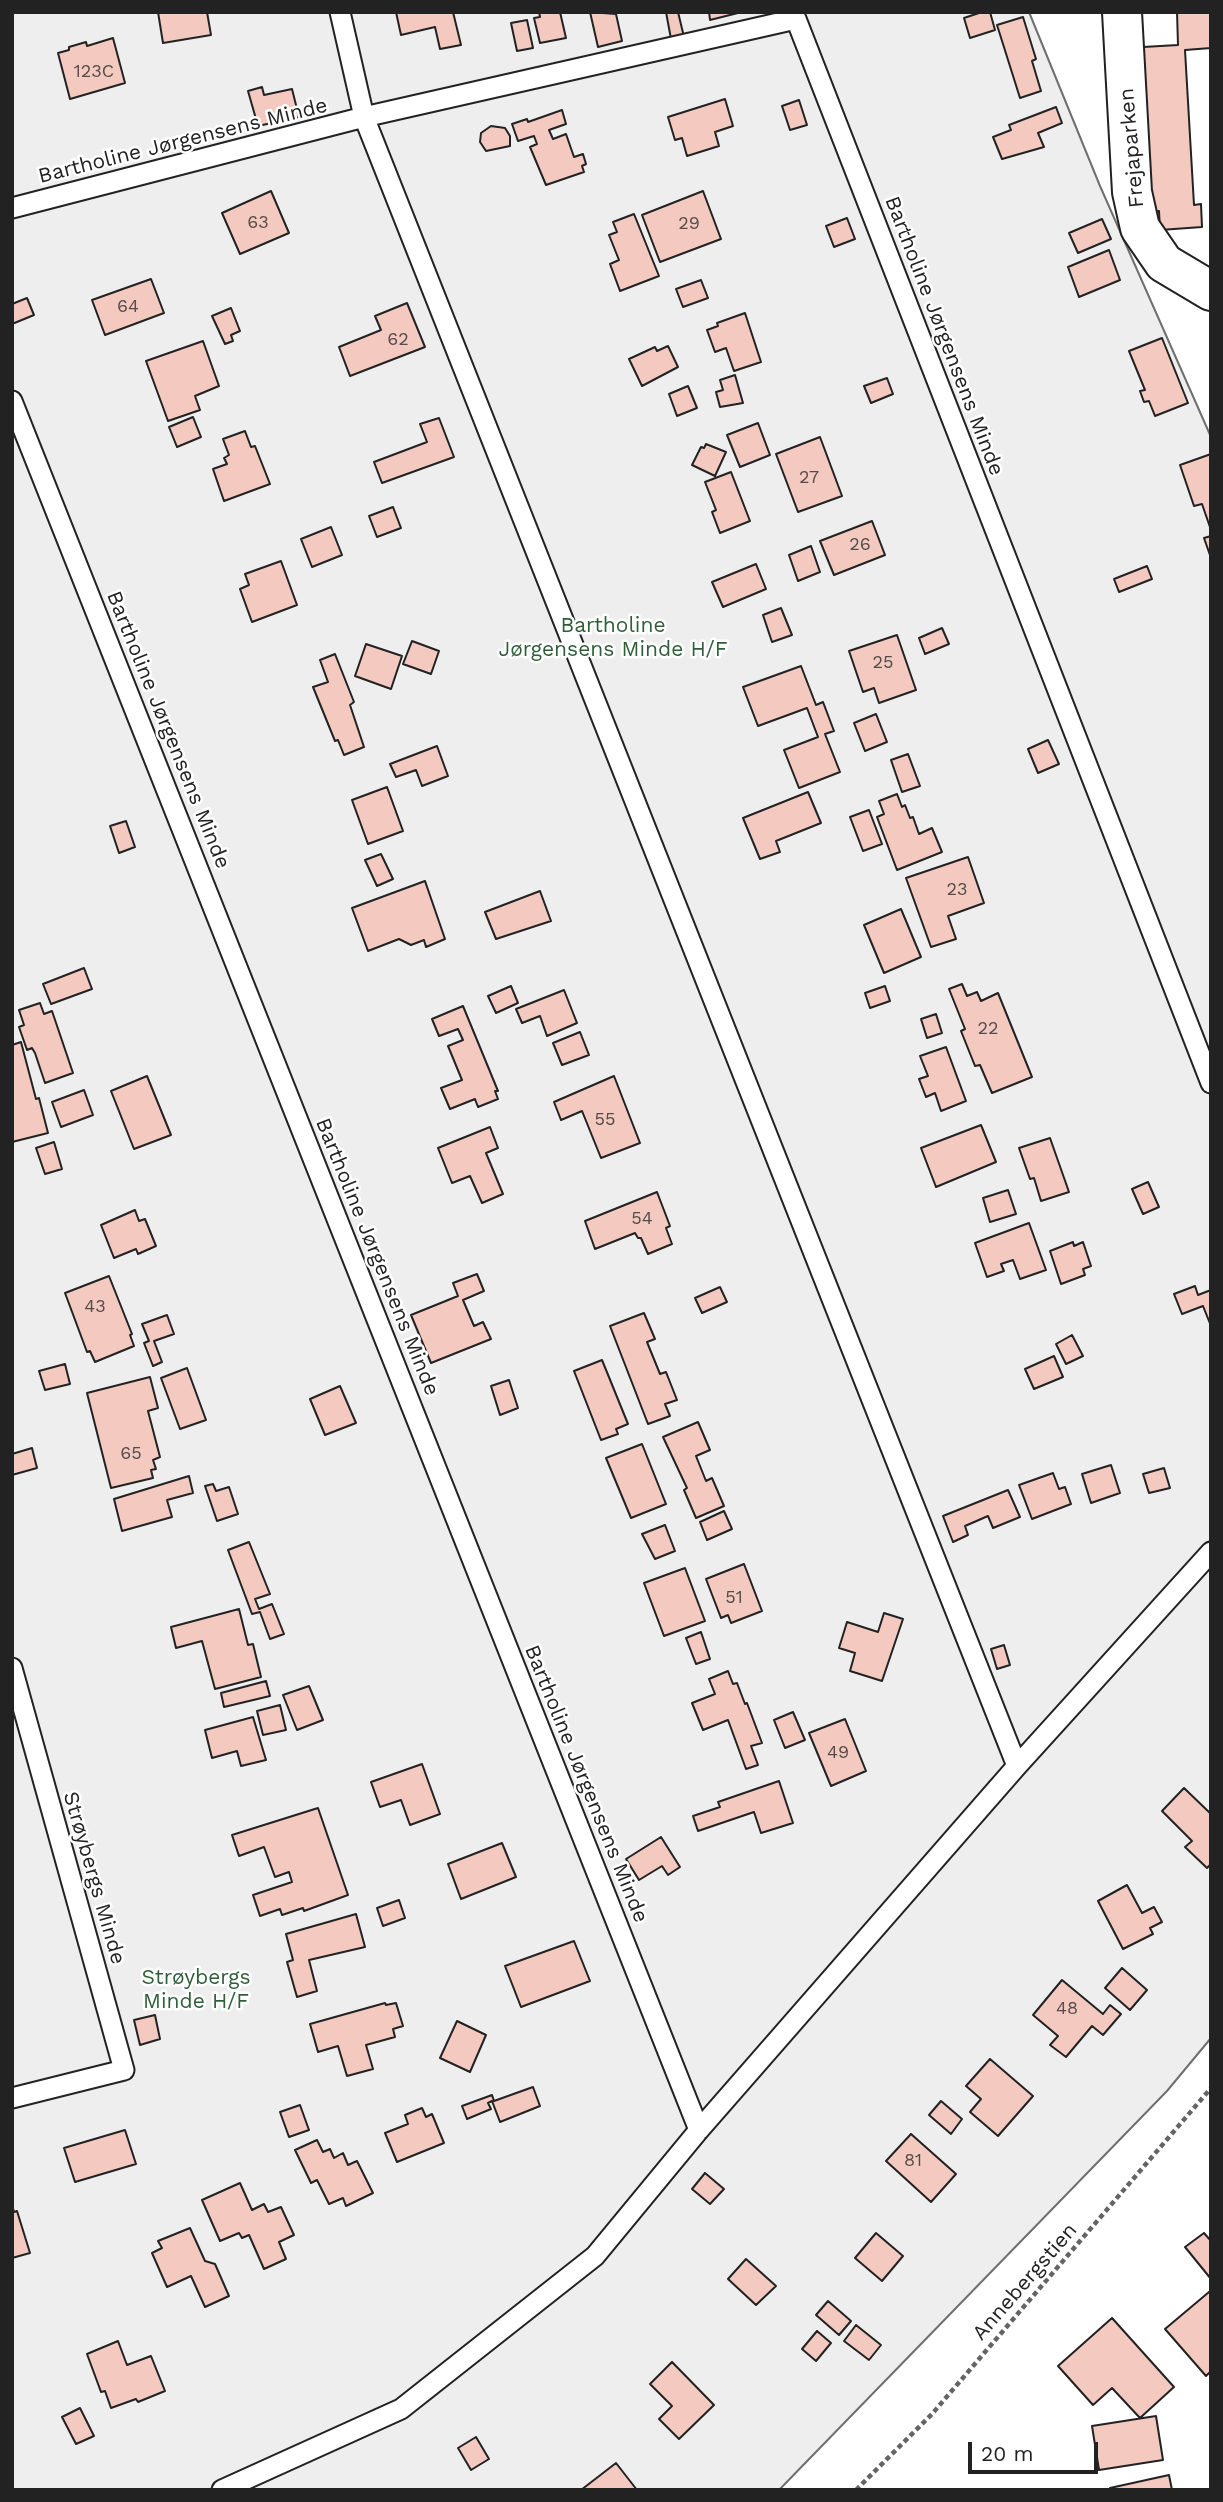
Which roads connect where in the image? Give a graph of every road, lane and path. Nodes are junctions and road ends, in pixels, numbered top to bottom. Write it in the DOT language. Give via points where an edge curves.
graph roads {
  1 [pos="340,12"];
  2 [pos="1122,12"];
  3 [pos="364,117"];
  4 [pos="12,208"];
  5 [pos="1211,291"];
  6 [pos="12,401"];
  7 [pos="1211,1083"];
  8 [pos="1211,1552"];
  9 [pos="12,1668"];
  10 [pos="1017,1766"];
  11 [pos="1211,2088"];
  12 [pos="12,2098"];
  13 [pos="699,2130"];
  14 [pos="222,2490"];
  15 [pos="856,2490"];
  1 -- 3 [label="lane"];
  2 -- 5 [label="street, Frejaparken" via="1132,192 1140,228 1164,263"];
  3 -- 4 [label="lane, Bartholine Jørgensens Minde"];
  3 -- 7 [label="lane, Bartholine Jørgensens Minde" via="796,19"];
  3 -- 10 [label="lane"];
  6 -- 13 [label="lane, Bartholine Jørgensens Minde"];
  8 -- 10 [label="lane"];
  9 -- 12 [label="lane, Strøybergs Minde" via="124,2070"];
  10 -- 13 [label="lane"];
  11 -- 15 [label="path, Annebergstien" via="932,2414"];
  13 -- 14 [label="lane" via="595,2256 401,2409"];
}
